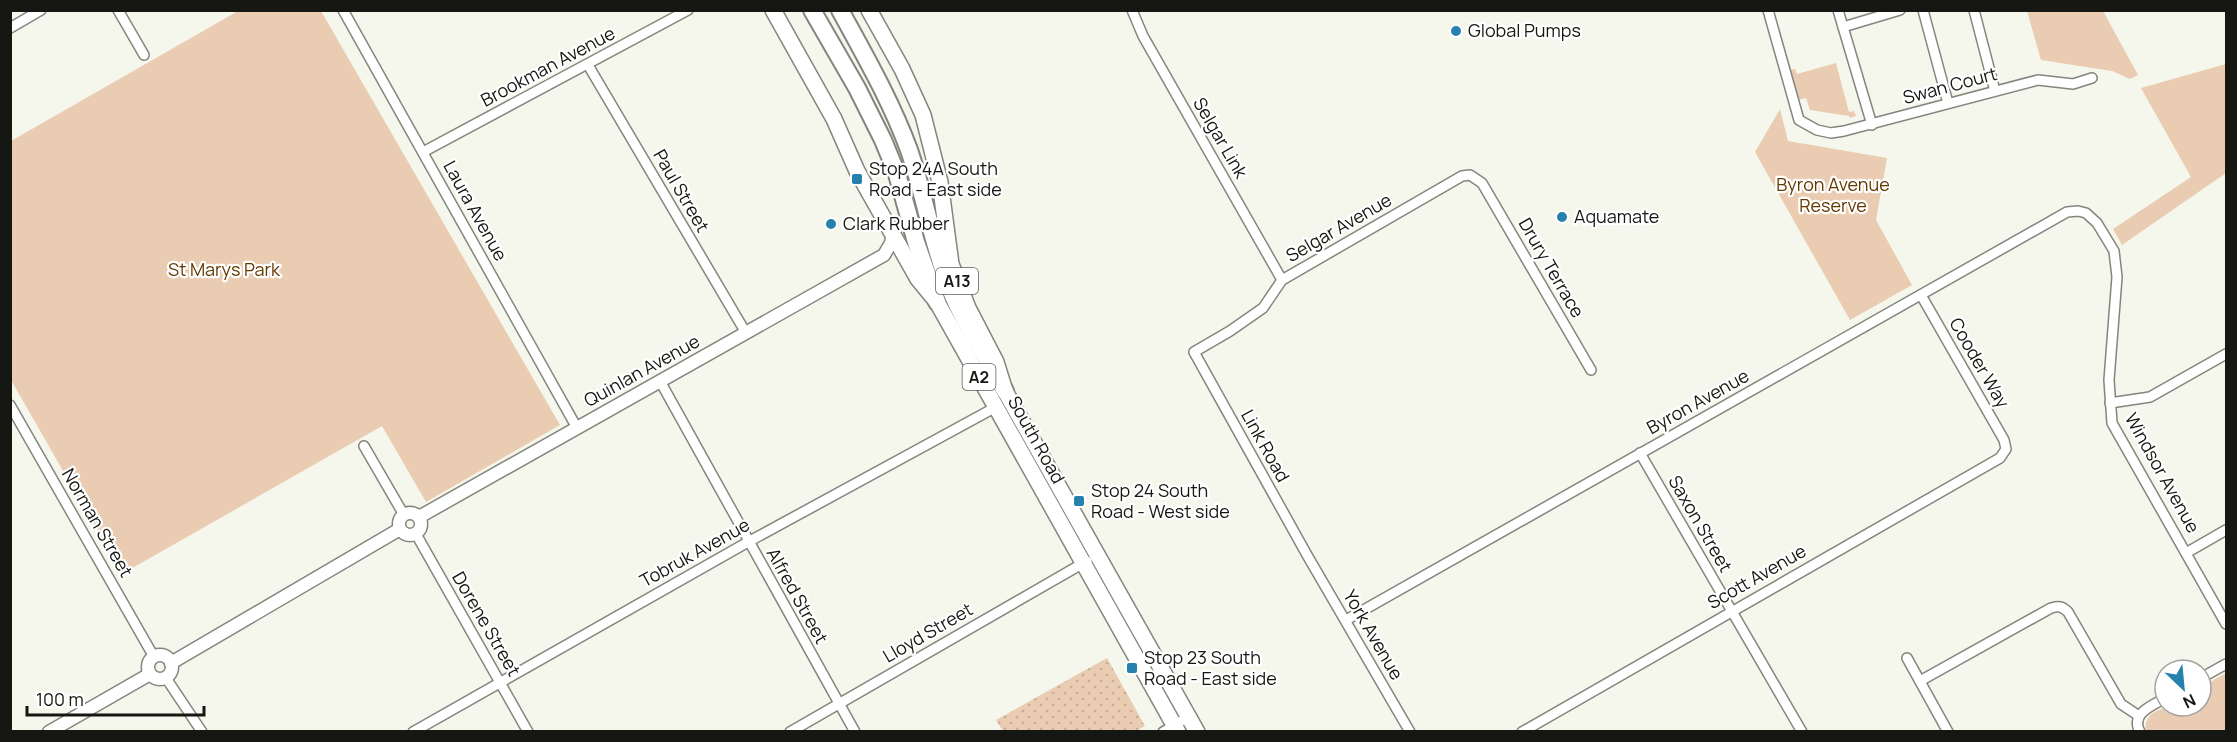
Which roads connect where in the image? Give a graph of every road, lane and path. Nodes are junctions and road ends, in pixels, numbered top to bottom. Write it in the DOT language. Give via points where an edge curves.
graph roads {
  1 [pos="41,10"];
  2 [pos="118,10"];
  3 [pos="343,10"];
  4 [pos="688,10"];
  5 [pos="773,10"];
  6 [pos="812,10"];
  7 [pos="840,10"];
  8 [pos="863,10"];
  9 [pos="870,10"];
  10 [pos="1132,10"];
  11 [pos="1768,10"];
  12 [pos="1838,10"];
  13 [pos="1900,10"];
  14 [pos="1923,10"];
  15 [pos="1974,10"];
  16 [pos="678,13"];
  17 [pos="1843,27"];
  18 [pos="10,28"];
  19 [pos="884,35"];
  20 [pos="144,55"];
  21 [pos="588,65"];
  22 [pos="2092,78"];
  23 [pos="1995,91"];
  24 [pos="1948,103"];
  25 [pos="1872,125"];
  26 [pos="423,152"];
  27 [pos="1482,183"];
  28 [pos="2067,212"];
  29 [pos="893,233"];
  30 [pos="884,255"];
  31 [pos="908,262"];
  32 [pos="1282,280"];
  33 [pos="1921,295"];
  34 [pos="937,302"];
  35 [pos="746,333"];
  36 [pos="1194,352"];
  37 [pos="2226,354"];
  38 [pos="1591,370"];
  39 [pos="660,381"];
  40 [pos="1005,391"];
  41 [pos="2110,403"];
  42 [pos="10,405"];
  43 [pos="996,407"];
  44 [pos="577,428"];
  45 [pos="364,446"];
  46 [pos="2006,449"];
  47 [pos="1640,453"];
  48 [pos="404,515"];
  49 [pos="419,518"];
  50 [pos="400,529"];
  51 [pos="2226,530"];
  52 [pos="416,534"];
  53 [pos="748,543"];
  54 [pos="2186,553"];
  55 [pos="1097,555"];
  56 [pos="1307,555"];
  57 [pos="1083,563"];
  58 [pos="1731,611"];
  59 [pos="1346,620"];
  60 [pos="2226,624"];
  61 [pos="154,657"];
  62 [pos="1907,658"];
  63 [pos="171,663"];
  64 [pos="150,674"];
  65 [pos="166,678"];
  66 [pos="1920,681"];
  67 [pos="500,682"];
  68 [pos="839,704"];
  69 [pos="2153,705"];
  70 [pos="2139,716"];
  71 [pos="1188,717"];
  72 [pos="1172,729"];
  73 [pos="49,732"];
  74 [pos="202,732"];
  75 [pos="413,732"];
  76 [pos="528,732"];
  77 [pos="790,732"];
  78 [pos="855,732"];
  79 [pos="1197,732"];
  80 [pos="1410,732"];
  81 [pos="1522,732"];
  82 [pos="1802,732"];
  83 [pos="1948,732"];
  84 [pos="2140,732"];
  1 -- 18 [label="street"];
  2 -- 20 [label="street"];
  3 -- 26 [label="street, Laura Avenue"];
  4 -- 16 [label="street, Brookman Avenue"];
  5 -- 29 [label="highway, South Road / A13"];
  6 -- 34 [label="highway" via="883,140"];
  7 -- 40 [label="highway" via="903,135 951,292"];
  8 -- 19 [label="highway"];
  9 -- 19 [label="highway, South Road / A13"];
  10 -- 32 [label="street, Selgar Link" via="1143,36"];
  11 -- 25 [label="street, Swan Court" via="1798,120 1831,133"];
  12 -- 17 [label="street"];
  13 -- 17 [label="street"];
  14 -- 24 [label="street"];
  15 -- 23 [label="street"];
  16 -- 21 [label="street, Brookman Avenue"];
  17 -- 25 [label="street"];
  19 -- 40 [label="highway, South Road / A13" via="923,115 940,182 951,264 996,362"];
  21 -- 26 [label="street, Brookman Avenue"];
  21 -- 35 [label="street, Paul Street"];
  22 -- 23 [label="street, Swan Court" via="2073,84 2038,80"];
  23 -- 24 [label="street, Swan Court"];
  24 -- 25 [label="street, Swan Court"];
  26 -- 44 [label="street, Laura Avenue"];
  27 -- 32 [label="street, Selgar Avenue" via="1470,175 1462,176"];
  27 -- 38 [label="street, Drury Terrace"];
  28 -- 33 [label="street, Byron Avenue"];
  28 -- 41 [label="street, Windsor Avenue" via="2086,213 2114,251 2117,277"];
  29 -- 30 [label="street"];
  29 -- 31 [label="highway, South Road / A13"];
  30 -- 31 [label="street"];
  30 -- 35 [label="street, Quinlan Avenue"];
  31 -- 34 [label="highway, South Road / A13"];
  32 -- 36 [label="street, Selgar Avenue" via="1263,308"];
  33 -- 46 [label="street, Cooder Way"];
  33 -- 47 [label="street, Byron Avenue"];
  34 -- 43 [label="highway, South Road / A2"];
  35 -- 39 [label="street, Quinlan Avenue"];
  36 -- 56 [label="street, Link Road"];
  37 -- 41 [label="street" via="2150,397"];
  39 -- 44 [label="street, Quinlan Avenue"];
  39 -- 53 [label="street, Alfred Street"];
  40 -- 55 [label="highway, South Road / A2"];
  41 -- 54 [label="street, Windsor Avenue" via="2112,423"];
  42 -- 61 [label="street, Norman Street"];
  43 -- 53 [label="street, Tobruk Avenue"];
  43 -- 57 [label="highway, South Road / A2"];
  44 -- 49 [label="street, Quinlan Avenue"];
  45 -- 48 [label="street"];
  46 -- 58 [label="street, Scott Avenue" via="2000,458"];
  47 -- 58 [label="street, Saxon Street"];
  47 -- 59 [label="street, Byron Avenue"];
  48 -- 49 [label="street" via="412,513"];
  48 -- 50 [label="street" via="399,521"];
  49 -- 52 [label="street" via="421,524"];
  50 -- 52 [label="street" via="405,534"];
  50 -- 63 [label="street"];
  51 -- 54 [label="street"];
  52 -- 67 [label="street, Dorene Street"];
  53 -- 67 [label="street, Tobruk Avenue"];
  53 -- 68 [label="street, Alfred Street"];
  54 -- 60 [label="street, Windsor Avenue"];
  55 -- 57 [label="street, Lloyd Street"];
  55 -- 71 [label="highway, South Road / A2"];
  56 -- 59 [label="street, York Avenue"];
  57 -- 68 [label="street, Lloyd Street"];
  57 -- 72 [label="highway, South Road / A2"];
  58 -- 81 [label="street, Scott Avenue"];
  58 -- 82 [label="street, Saxon Street"];
  59 -- 80 [label="street, York Avenue"];
  61 -- 63 [label="street" via="166,657"];
  61 -- 64 [label="street" via="148,666"];
  62 -- 66 [label="street"];
  63 -- 65 [label="street"];
  64 -- 65 [label="street" via="155,679"];
  64 -- 73 [label="street"];
  65 -- 74 [label="street"];
  66 -- 70 [label="street" via="2058,606 2068,612 2121,704"];
  66 -- 83 [label="street"];
  67 -- 75 [label="street, Tobruk Avenue"];
  67 -- 76 [label="street, Dorene Street"];
  68 -- 77 [label="street, Lloyd Street"];
  68 -- 78 [label="street, Alfred Street"];
  69 -- 70 [label="street"];
  70 -- 84 [label="street"];
  71 -- 72 [label="street"];
  71 -- 79 [label="highway, South Road / A2"];
}
